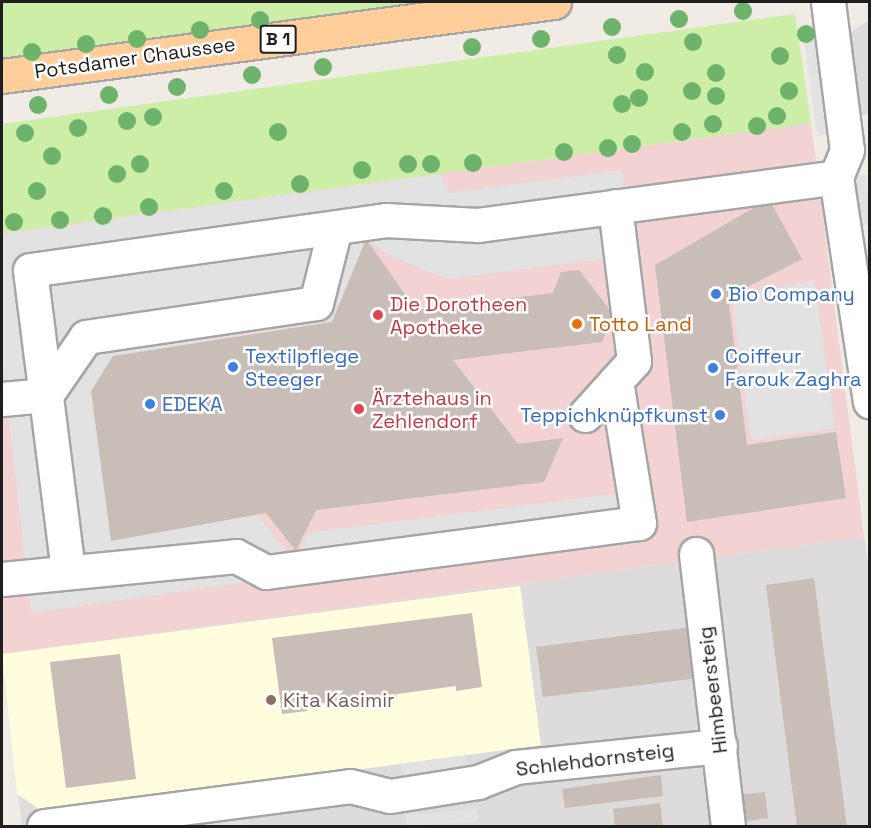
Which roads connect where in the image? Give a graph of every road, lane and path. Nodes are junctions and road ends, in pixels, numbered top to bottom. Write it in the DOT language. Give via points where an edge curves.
graph roads {
  1 [pos="554,2"];
  2 [pos="828,2"];
  3 [pos="2,76"];
  4 [pos="836,177"];
  5 [pos="615,206"];
  6 [pos="335,228"];
  7 [pos="616,381"];
  8 [pos="46,395"];
  9 [pos="2,399"];
  10 [pos="870,401"];
  11 [pos="585,415"];
  12 [pos="696,554"];
  13 [pos="68,571"];
  14 [pos="2,579"];
  15 [pos="720,746"];
  16 [pos="44,826"];
  17 [pos="728,826"];
  1 -- 3 [label="main road, Potsdamer Chaussee / B 1"];
  2 -- 4 [label="street" via="847,150"];
  4 -- 5 [label="street"];
  4 -- 10 [label="street"];
  5 -- 6 [label="street" via="478,225 385,220"];
  5 -- 7 [label="street" via="634,362"];
  6 -- 8 [label="street" via="316,303 86,337"];
  6 -- 8 [label="street" via="30,270"];
  7 -- 11 [label="street"];
  7 -- 13 [label="street" via="639,523 266,572 236,556"];
  8 -- 9 [label="street"];
  8 -- 13 [label="street"];
  12 -- 15 [label="street, Himbeersteig"];
  13 -- 14 [label="street"];
  15 -- 16 [label="street, Schlehdornsteig" via="516,766 478,782 390,796 350,786"];
  15 -- 17 [label="street, Himbeersteig"];
}
